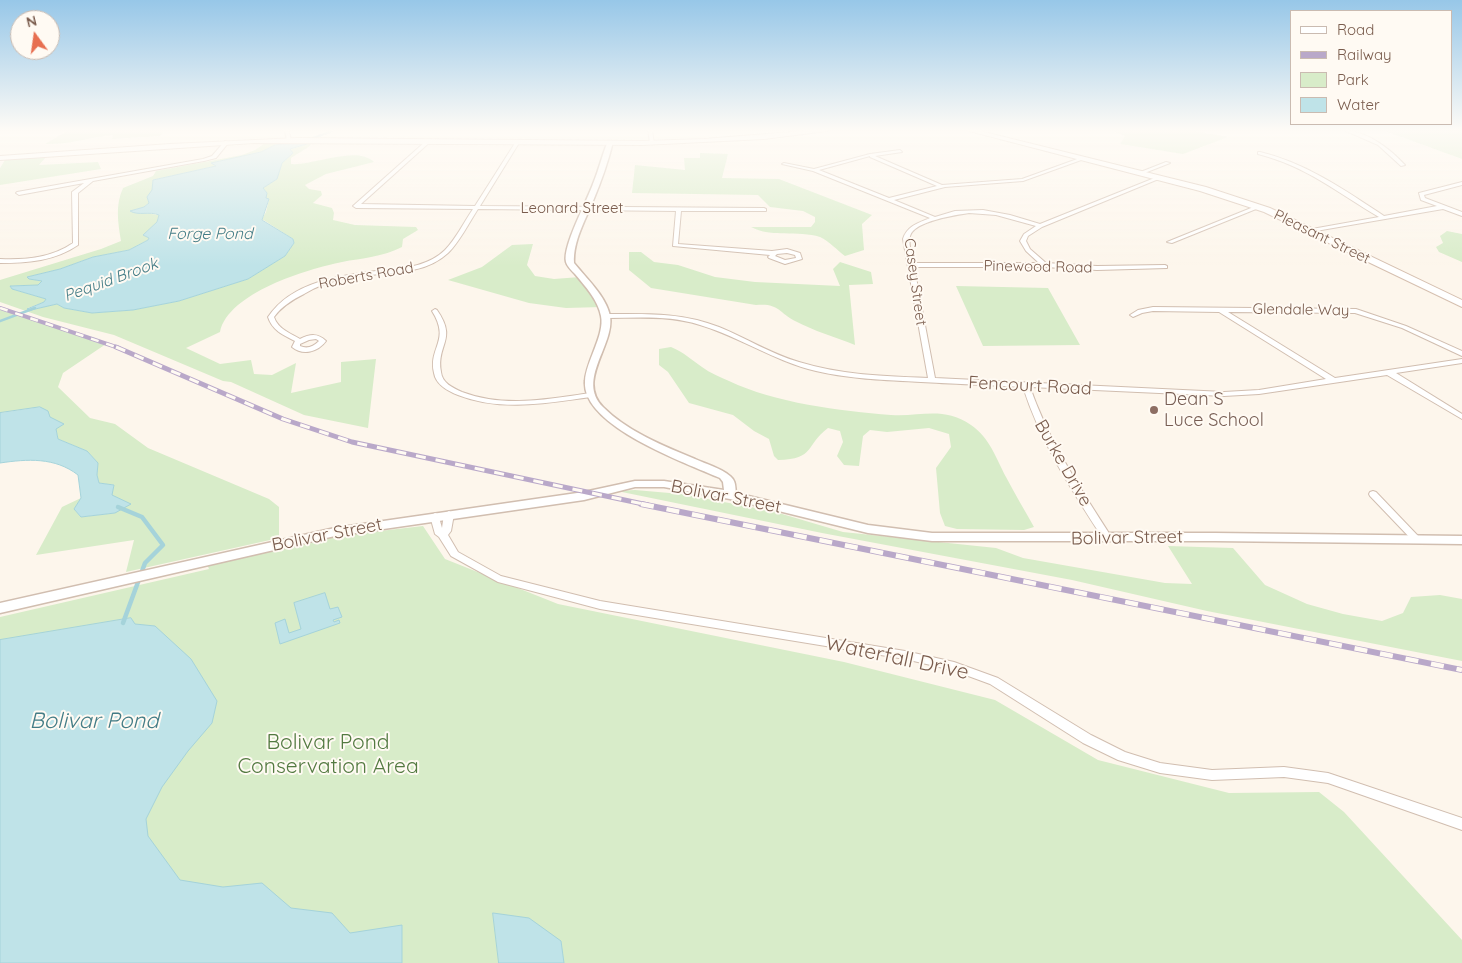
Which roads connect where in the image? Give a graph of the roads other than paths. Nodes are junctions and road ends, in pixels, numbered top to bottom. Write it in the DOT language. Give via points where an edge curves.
graph roads {
  1 [pos="114,176"];
  2 [pos="390,176"];
  3 [pos="496,176"];
  4 [pos="598,176"];
  5 [pos="829,176"];
  6 [pos="917,176"];
  7 [pos="1034,176"];
  8 [pos="1151,176"];
  9 [pos="1319,176"];
  10 [pos="1159,178"];
  11 [pos="91,180"];
  12 [pos="1462,183"];
  13 [pos="940,186"];
  14 [pos="19,193"];
  15 [pos="888,200"];
  16 [pos="475,207"];
  17 [pos="1258,207"];
  18 [pos="1443,207"];
  19 [pos="587,208"];
  20 [pos="679,209"];
  21 [pos="764,210"];
  22 [pos="1462,214"];
  23 [pos="1382,217"];
  24 [pos="934,218"];
  25 [pos="1040,226"];
  26 [pos="1312,231"];
  27 [pos="1170,242"];
  28 [pos="772,254"];
  29 [pos="0,261"];
  30 [pos="912,265"];
  31 [pos="1044,265"];
  32 [pos="1165,267"];
  33 [pos="1462,304"];
  34 [pos="1222,310"];
  35 [pos="435,311"];
  36 [pos="1133,314"];
  37 [pos="606,316"];
  38 [pos="299,341"];
  39 [pos="1462,354"];
  40 [pos="1462,361"];
  41 [pos="1390,373"];
  42 [pos="932,380"];
  43 [pos="1334,382"];
  44 [pos="1026,386"];
  45 [pos="590,395"];
  46 [pos="1462,417"];
  47 [pos="1373,494"];
  48 [pos="730,496"];
  49 [pos="449,514"];
  50 [pos="435,516"];
  51 [pos="443,535"];
  52 [pos="1107,538"];
  53 [pos="1417,540"];
  54 [pos="1462,540"];
  55 [pos="0,608"];
  56 [pos="1462,824"];
  1 -- 11 [label="street"];
  2 -- 16 [label="street, Leonard Street" via="356,206"];
  3 -- 16 [label="street"];
  4 -- 19 [label="street"];
  5 -- 15 [label="street"];
  6 -- 13 [label="street"];
  7 -- 13 [label="street" via="1023,180"];
  8 -- 10 [label="main road, Pleasant Street"];
  9 -- 23 [label="street"];
  10 -- 17 [label="main road, Pleasant Street"];
  10 -- 25 [label="street"];
  11 -- 14 [label="street"];
  11 -- 29 [label="street" via="75,192 76,244 36,260"];
  12 -- 18 [label="street" via="1421,194 1423,199"];
  13 -- 15 [label="street"];
  15 -- 24 [label="street"];
  16 -- 19 [label="street, Leonard Street"];
  16 -- 38 [label="street, Roberts Road" via="447,251 426,264 331,280 289,299 275,311 272,322"];
  17 -- 26 [label="main road, Pleasant Street"];
  17 -- 27 [label="street"];
  18 -- 22 [label="street"];
  18 -- 23 [label="street"];
  19 -- 20 [label="street, Leonard Street"];
  19 -- 37 [label="street" via="571,246 570,263 601,304"];
  20 -- 21 [label="street, Leonard Street"];
  20 -- 28 [label="street" via="676,245"];
  23 -- 26 [label="street"];
  24 -- 25 [label="street, Casey Street" via="978,211 1001,213"];
  24 -- 30 [label="street, Casey Street" via="908,232 906,239"];
  25 -- 31 [label="street" via="1026,235 1023,241"];
  26 -- 33 [label="main road, Pleasant Street"];
  30 -- 31 [label="street, Pinewood Road"];
  30 -- 42 [label="street, Casey Street"];
  31 -- 32 [label="street, Pinewood Road"];
  34 -- 36 [label="street, Glendale Way" via="1153,309"];
  34 -- 39 [label="street, Glendale Way" via="1356,311 1404,326"];
  34 -- 43 [label="street"];
  35 -- 45 [label="street" via="445,328 437,372 448,388 477,400 500,403"];
  37 -- 42 [label="street, Fencourt Road" via="653,315 691,320 811,368 859,377"];
  37 -- 45 [label="street" via="606,325 594,357"];
  40 -- 41 [label="street, Fencourt Road"];
  41 -- 43 [label="street, Fencourt Road"];
  41 -- 46 [label="street"];
  42 -- 44 [label="street, Fencourt Road"];
  43 -- 44 [label="street, Fencourt Road" via="1224,394"];
  44 -- 52 [label="street, Burke Drive" via="1050,448"];
  45 -- 48 [label="street" via="599,408 636,436 724,476 729,482"];
  47 -- 53 [label="street"];
  48 -- 49 [label="street, Bolivar Street" via="664,484 635,484 584,496"];
  48 -- 52 [label="street, Bolivar Street" via="900,534 957,538"];
  49 -- 50 [label="street, Bolivar Street"];
  49 -- 51 [label="street"];
  50 -- 51 [label="street, Waterfall Drive" via="438,532"];
  50 -- 55 [label="street, Bolivar Street" via="325,534"];
  51 -- 56 [label="street, Waterfall Drive" via="454,554 498,579 600,605 905,655 954,666 994,681 1048,716 1122,756 1160,768 1212,775 1284,772 1328,778"];
  52 -- 53 [label="street, Bolivar Street"];
  53 -- 54 [label="street, Bolivar Street"];
}
